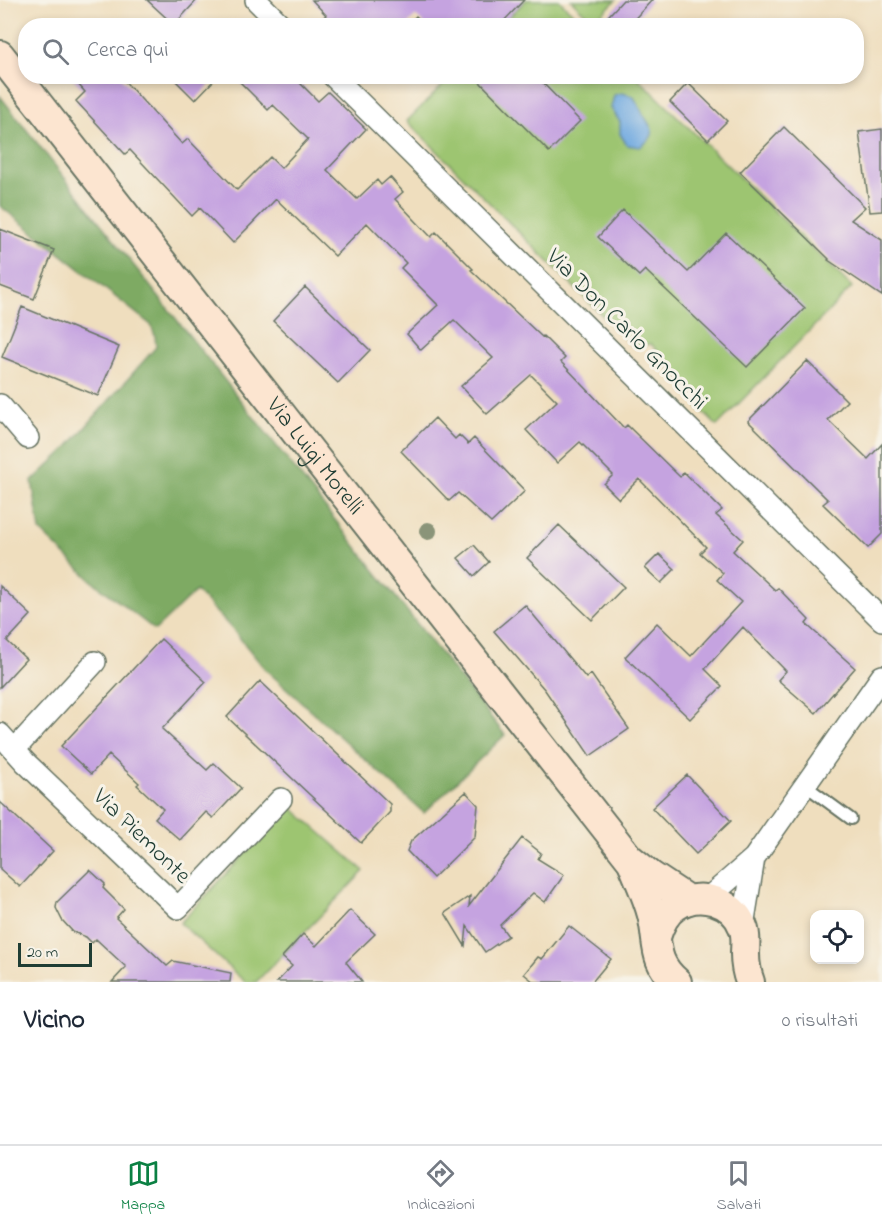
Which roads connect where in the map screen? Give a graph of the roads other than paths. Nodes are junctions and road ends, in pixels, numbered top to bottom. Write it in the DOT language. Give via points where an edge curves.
graph roads {
  1 [pos="256,0"];
  2 [pos="274,18"];
  3 [pos="0,55"];
  4 [pos="18,78"];
  5 [pos="23,84"];
  6 [pos="341,84"];
  7 [pos="0,405"];
  8 [pos="28,438"];
  9 [pos="882,620"];
  10 [pos="95,662"];
  11 [pos="882,676"];
  12 [pos="7,742"];
  13 [pos="806,786"];
  14 [pos="280,799"];
  15 [pos="852,819"];
  16 [pos="629,858"];
  17 [pos="754,858"];
  18 [pos="697,900"];
  19 [pos="743,926"];
  20 [pos="656,943"];
  21 [pos="747,969"];
  22 [pos="648,982"];
  23 [pos="677,982"];
  24 [pos="725,982"];
  1 -- 2 [label="street"];
  3 -- 4 [label="street, Via Luigi Morelli"];
  5 -- 16 [label="street, Via Luigi Morelli"];
  6 -- 9 [label="street, Via Don Carlo Gnocchi"];
  7 -- 8 [label="street"];
  10 -- 12 [label="street, Via Piemonte"];
  11 -- 13 [label="street"];
  12 -- 14 [label="street, Via Piemonte" via="178,908"];
  13 -- 15 [label="lane"];
  13 -- 17 [label="street"];
  16 -- 18 [label="street, Via Luigi Morelli" via="650,875"];
  16 -- 20 [label="street, Via Luigi Morelli" via="643,887"];
  17 -- 18 [label="street"];
  17 -- 19 [label="street"];
  18 -- 19 [label="street, Via Luigi Morelli" via="724,904"];
  18 -- 20 [label="street" via="677,905 668,913 660,924"];
  19 -- 21 [label="street"];
  20 -- 22 [label="street"];
  20 -- 23 [label="street, Via Luigi Morelli" via="660,963"];
  21 -- 24 [label="street" via="738,970"];
}
